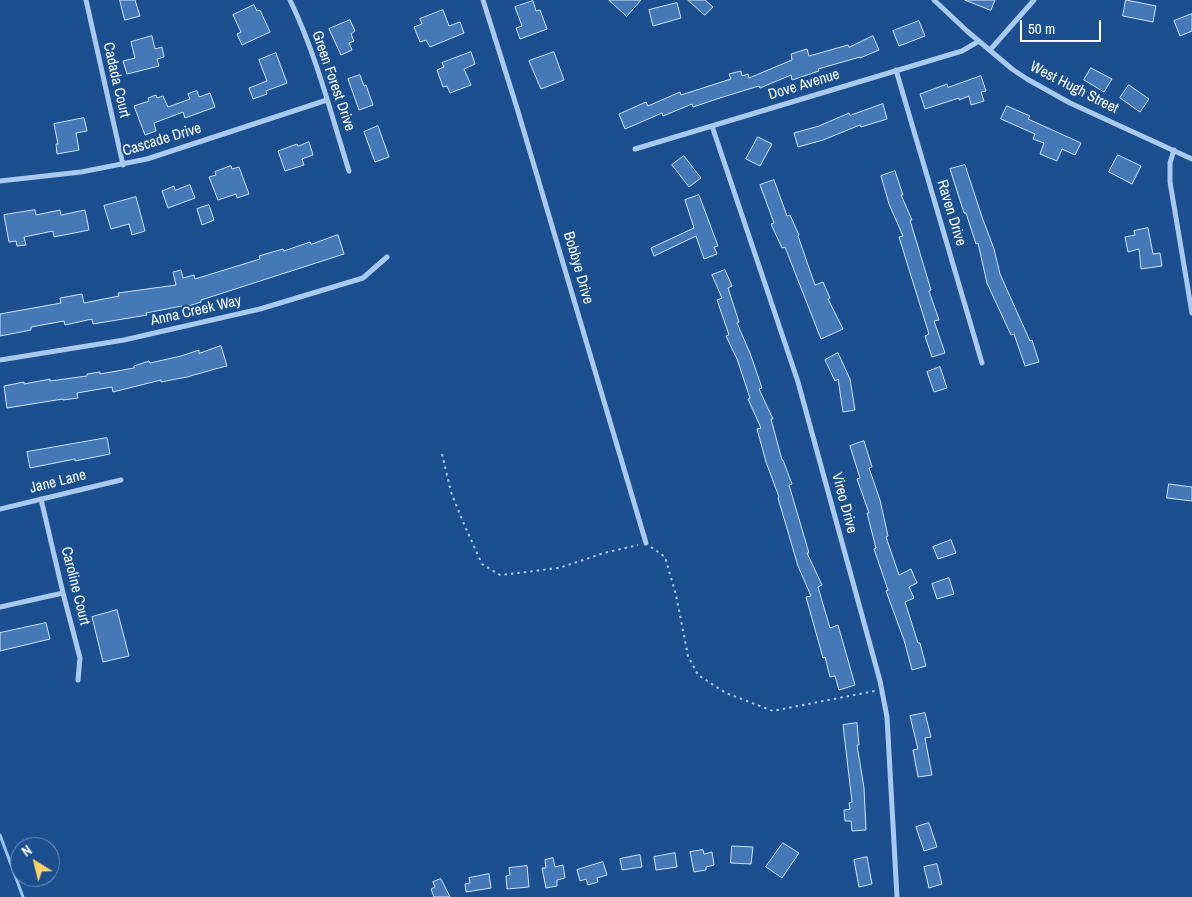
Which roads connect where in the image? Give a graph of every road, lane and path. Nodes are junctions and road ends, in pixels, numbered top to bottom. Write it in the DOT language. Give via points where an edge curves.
graph roads {
  1 [pos="86,0"];
  2 [pos="290,0"];
  3 [pos="483,0"];
  4 [pos="934,0"];
  5 [pos="1034,0"];
  6 [pos="979,41"];
  7 [pos="990,50"];
  8 [pos="896,70"];
  9 [pos="327,100"];
  10 [pos="712,126"];
  11 [pos="635,150"];
  12 [pos="1174,150"];
  13 [pos="1192,159"];
  14 [pos="123,165"];
  15 [pos="349,171"];
  16 [pos="0,181"];
  17 [pos="387,257"];
  18 [pos="1192,313"];
  19 [pos="0,360"];
  20 [pos="982,363"];
  21 [pos="442,454"];
  22 [pos="121,480"];
  23 [pos="41,499"];
  24 [pos="0,509"];
  25 [pos="646,543"];
  26 [pos="63,593"];
  27 [pos="0,607"];
  28 [pos="78,680"];
  29 [pos="882,690"];
  30 [pos="898,897"];
  1 -- 14 [label="street, Cadada Court"];
  2 -- 9 [label="street, Green Forest Drive"];
  3 -- 25 [label="street, Bobbye Drive"];
  4 -- 6 [label="street, West Hugh Street"];
  5 -- 7 [label="street"];
  6 -- 7 [label="street, West Hugh Street"];
  6 -- 8 [label="street, Dove Avenue" via="962,51"];
  7 -- 12 [label="street, West Hugh Street" via="1012,69 1048,91"];
  8 -- 10 [label="street, Dove Avenue"];
  8 -- 20 [label="street, Raven Drive"];
  9 -- 14 [label="street, Cascade Drive"];
  9 -- 15 [label="street, Green Forest Drive"];
  10 -- 11 [label="street, Dove Avenue"];
  10 -- 29 [label="street, Vireo Drive" via="798,382"];
  12 -- 13 [label="street, West Hugh Street"];
  12 -- 18 [label="street" via="1170,182"];
  14 -- 16 [label="street, Cascade Drive"];
  17 -- 19 [label="street, Anna Creek Way" via="363,278 260,309 124,340"];
  21 -- 25 [label="path" via="454,499 482,564 500,575 559,568"];
  22 -- 23 [label="street, Jane Lane"];
  23 -- 24 [label="street, Jane Lane"];
  23 -- 26 [label="street, Caroline Court"];
  25 -- 29 [label="path" via="665,557 688,656 698,675 726,692 773,711"];
  26 -- 27 [label="street"];
  26 -- 28 [label="street, Caroline Court" via="80,658"];
  29 -- 30 [label="street, Vireo Drive" via="887,717"];
}
